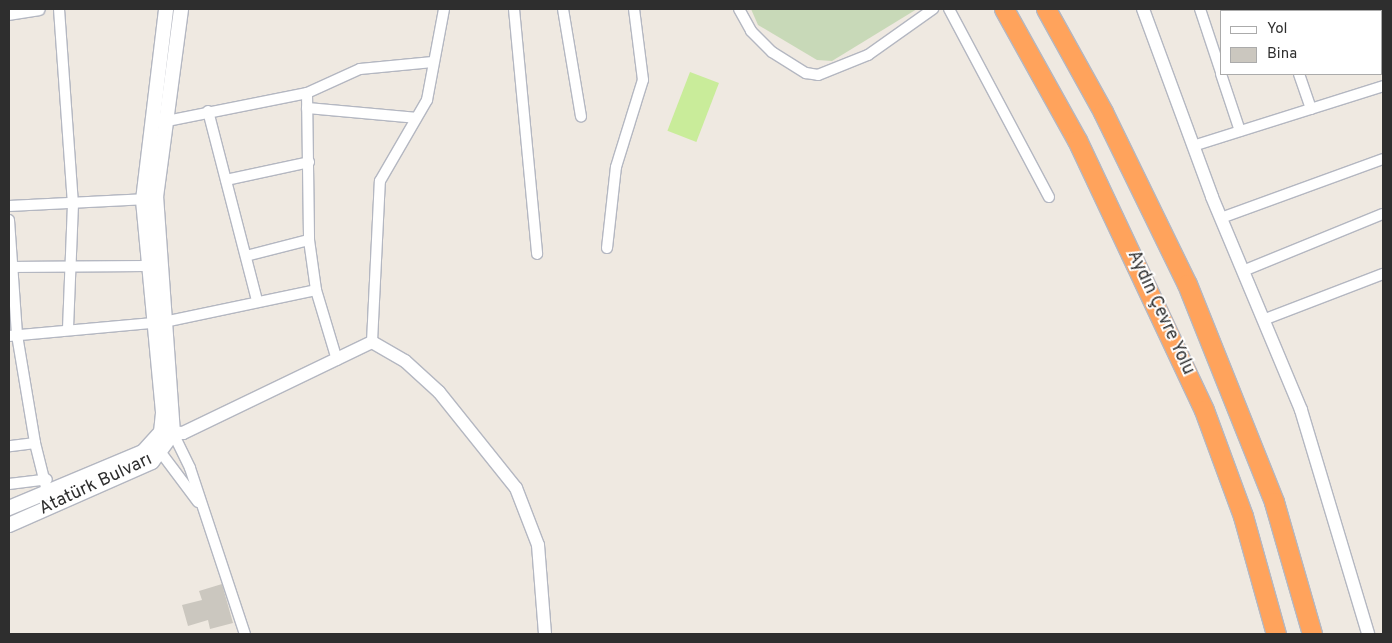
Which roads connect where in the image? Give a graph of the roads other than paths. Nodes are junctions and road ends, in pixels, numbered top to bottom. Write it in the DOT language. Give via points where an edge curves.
graph roads {
  1 [pos="39,9"];
  2 [pos="59,9"];
  3 [pos="166,9"];
  4 [pos="181,9"];
  5 [pos="444,9"];
  6 [pos="514,9"];
  7 [pos="563,9"];
  8 [pos="634,9"];
  9 [pos="739,9"];
  10 [pos="933,9"];
  11 [pos="948,9"];
  12 [pos="1004,9"];
  13 [pos="1046,9"];
  14 [pos="1143,9"];
  15 [pos="1200,9"];
  16 [pos="9,14"];
  17 [pos="433,62"];
  18 [pos="1220,70"];
  19 [pos="1222,75"];
  20 [pos="1298,75"];
  21 [pos="1383,86"];
  22 [pos="307,93"];
  23 [pos="307,108"];
  24 [pos="1311,109"];
  25 [pos="208,111"];
  26 [pos="581,116"];
  27 [pos="416,118"];
  28 [pos="166,121"];
  29 [pos="151,125"];
  30 [pos="1240,131"];
  31 [pos="1193,146"];
  32 [pos="1383,159"];
  33 [pos="309,162"];
  34 [pos="226,180"];
  35 [pos="1049,197"];
  36 [pos="149,198"];
  37 [pos="73,204"];
  38 [pos="9,206"];
  39 [pos="1383,214"];
  40 [pos="1221,218"];
  41 [pos="9,220"];
  42 [pos="309,240"];
  43 [pos="607,248"];
  44 [pos="537,254"];
  45 [pos="246,256"];
  46 [pos="71,266"];
  47 [pos="146,266"];
  48 [pos="10,267"];
  49 [pos="1243,271"];
  50 [pos="1383,274"];
  51 [pos="316,290"];
  52 [pos="258,301"];
  53 [pos="1263,320"];
  54 [pos="158,323"];
  55 [pos="68,330"];
  56 [pos="13,335"];
  57 [pos="372,342"];
  58 [pos="337,360"];
  59 [pos="167,433"];
  60 [pos="35,444"];
  61 [pos="9,446"];
  62 [pos="162,454"];
  63 [pos="9,484"];
  64 [pos="47,485"];
  65 [pos="201,507"];
  66 [pos="9,508"];
  67 [pos="9,525"];
  68 [pos="245,634"];
  69 [pos="544,634"];
  70 [pos="1276,634"];
  71 [pos="1312,634"];
  72 [pos="1368,634"];
  1 -- 16 [label="street"];
  2 -- 37 [label="street"];
  3 -- 29 [label="main road"];
  4 -- 28 [label="main road"];
  5 -- 17 [label="street"];
  6 -- 44 [label="street"];
  7 -- 26 [label="street"];
  8 -- 43 [label="street" via="643,80 616,167"];
  9 -- 10 [label="street" via="751,31 772,52 806,73 818,75 868,55"];
  11 -- 35 [label="street"];
  12 -- 70 [label="highway, Aydın Çevre Yolu" via="1077,140 1204,410 1243,516"];
  13 -- 71 [label="highway, Aydın Çevre Yolu" via="1103,112 1186,284 1274,502"];
  14 -- 31 [label="street"];
  15 -- 18 [label="street"];
  17 -- 22 [label="street" via="360,69"];
  17 -- 27 [label="street" via="427,100"];
  19 -- 30 [label="street"];
  20 -- 24 [label="street"];
  21 -- 24 [label="street"];
  22 -- 23 [label="street"];
  22 -- 25 [label="street"];
  23 -- 27 [label="street"];
  23 -- 33 [label="street"];
  24 -- 30 [label="street"];
  25 -- 28 [label="street"];
  25 -- 34 [label="street"];
  27 -- 57 [label="street" via="380,181"];
  28 -- 29 [label="street"];
  28 -- 36 [label="main road"];
  29 -- 36 [label="main road"];
  30 -- 31 [label="street"];
  31 -- 40 [label="street"];
  32 -- 40 [label="street"];
  33 -- 34 [label="street"];
  33 -- 42 [label="street"];
  34 -- 45 [label="street"];
  36 -- 37 [label="street"];
  36 -- 47 [label="main road"];
  36 -- 54 [label="main road"];
  37 -- 38 [label="street"];
  37 -- 46 [label="street"];
  39 -- 49 [label="street"];
  40 -- 49 [label="street"];
  41 -- 48 [label="street"];
  42 -- 45 [label="street"];
  42 -- 51 [label="street"];
  45 -- 52 [label="street"];
  46 -- 47 [label="street"];
  46 -- 48 [label="street"];
  46 -- 55 [label="street"];
  47 -- 54 [label="main road"];
  48 -- 56 [label="street"];
  49 -- 53 [label="street"];
  50 -- 53 [label="street"];
  51 -- 52 [label="street"];
  51 -- 58 [label="street"];
  52 -- 54 [label="street"];
  53 -- 72 [label="street" via="1310,437"];
  54 -- 55 [label="street"];
  54 -- 59 [label="main road"];
  55 -- 56 [label="street"];
  56 -- 60 [label="street"];
  57 -- 58 [label="street"];
  57 -- 69 [label="street" via="405,361 439,392 516,488 538,546"];
  58 -- 59 [label="street"];
  59 -- 62 [label="main road, Atatürk Bulvarı"];
  59 -- 64 [label="main road, Atatürk Bulvarı" via="143,452"];
  59 -- 65 [label="street" via="190,468"];
  60 -- 61 [label="street"];
  60 -- 64 [label="street"];
  62 -- 65 [label="street"];
  62 -- 67 [label="main road, Atatürk Bulvarı"];
  63 -- 64 [label="street"];
  64 -- 66 [label="main road, Atatürk Bulvarı"];
  65 -- 68 [label="street"];
}
